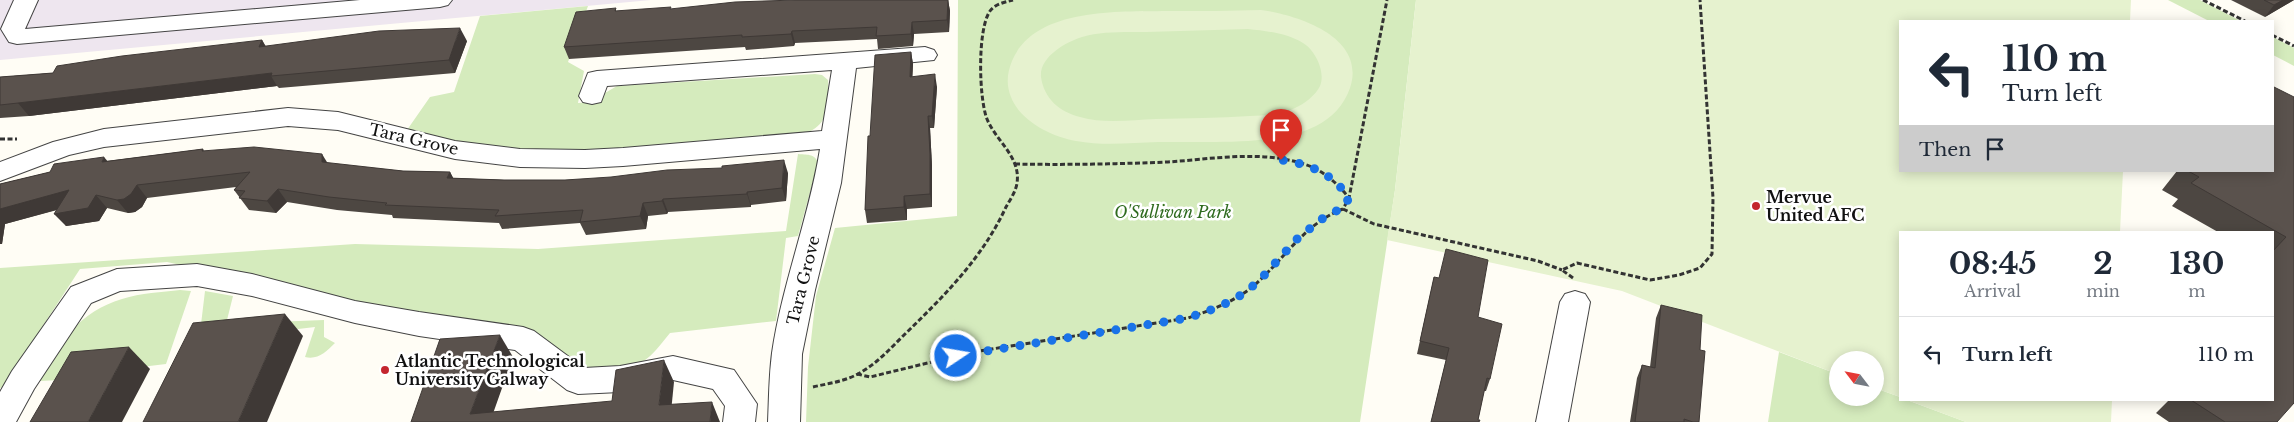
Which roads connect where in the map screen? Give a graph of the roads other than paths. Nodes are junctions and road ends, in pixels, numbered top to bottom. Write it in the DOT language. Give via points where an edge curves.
graph roads {
  1 [pos="26,0"];
  2 [pos="440,0"];
  3 [pos="925,55"];
  4 [pos="845,61"];
  5 [pos="592,96"];
  6 [pos="834,139"];
  7 [pos="0,172"];
  8 [pos="1575,302"];
  9 [pos="0,422"];
  10 [pos="739,422"];
  11 [pos="784,422"];
  12 [pos="1552,422"];
  1 -- 2 [label="street" via="13,29 17,37"];
  3 -- 4 [label="street"];
  4 -- 5 [label="street" via="597,79"];
  4 -- 6 [label="street, Tara Grove"];
  6 -- 7 [label="street, Tara Grove" via="623,157 520,158 455,150 338,121 288,117 104,138 62,148"];
  6 -- 11 [label="street, Tara Grove" via="828,183 786,354"];
  8 -- 12 [label="street"];
  9 -- 10 [label="street" via="23,380 81,295 117,280 197,275 252,285 355,312 523,339 578,381 620,379 674,368 723,378 741,404"];
}
